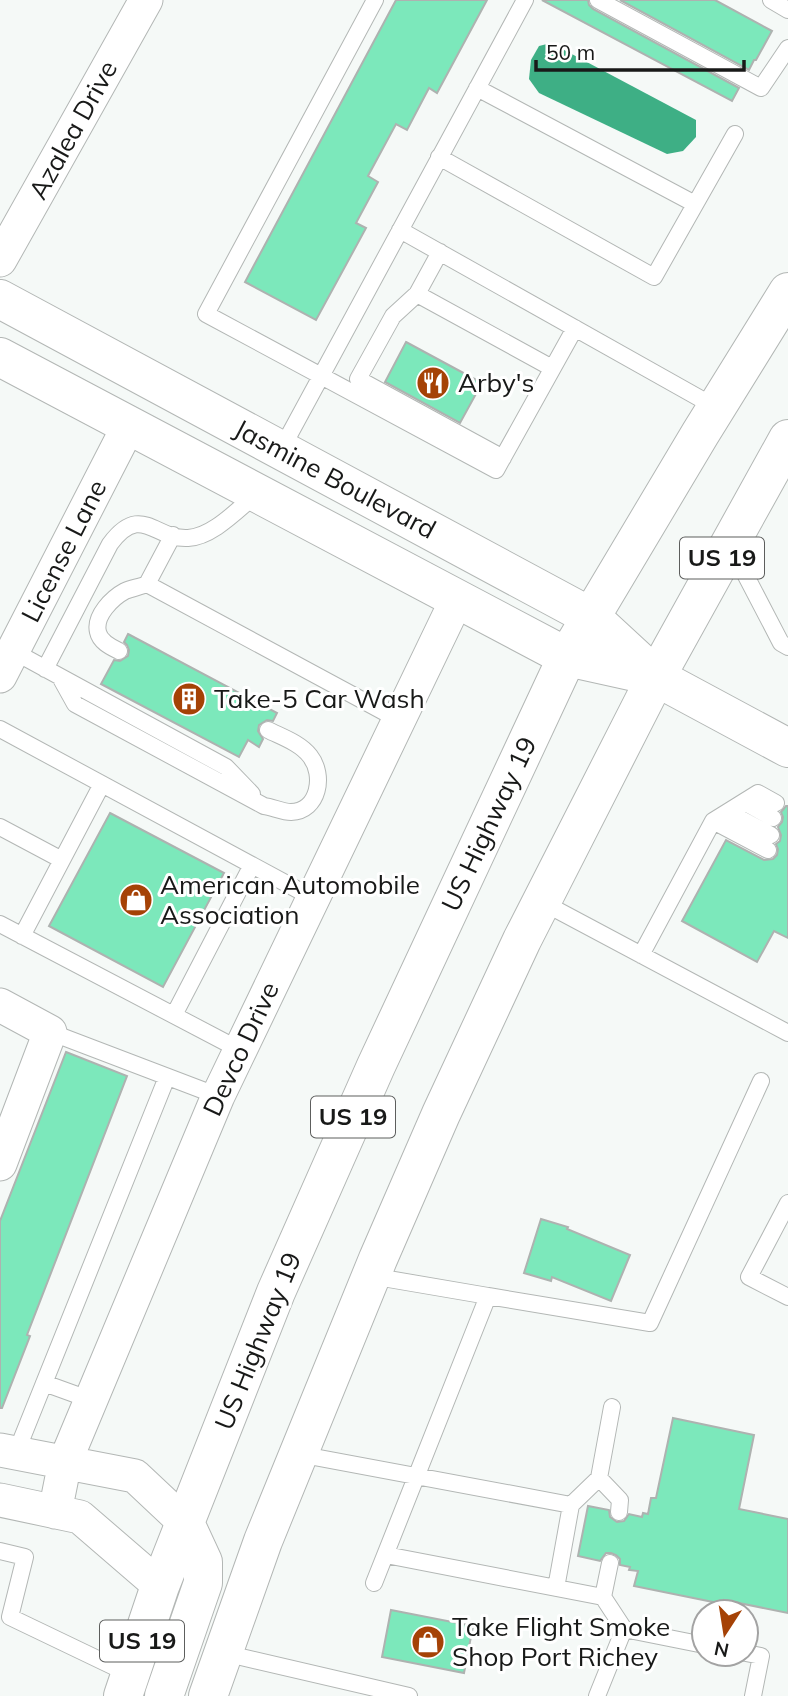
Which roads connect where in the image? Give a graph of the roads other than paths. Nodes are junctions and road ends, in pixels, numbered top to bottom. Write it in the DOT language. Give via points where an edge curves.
graph roads {
  1 [pos="146,0"];
  2 [pos="375,0"];
  3 [pos="525,0"];
  4 [pos="598,0"];
  5 [pos="771,0"];
  6 [pos="788,9"];
  7 [pos="788,48"];
  8 [pos="477,88"];
  9 [pos="735,134"];
  10 [pos="439,158"];
  11 [pos="695,204"];
  12 [pos="400,230"];
  13 [pos="440,252"];
  14 [pos="0,260"];
  15 [pos="788,292"];
  16 [pos="416,294"];
  17 [pos="0,299"];
  18 [pos="575,328"];
  19 [pos="0,357"];
  20 [pos="552,368"];
  21 [pos="322,376"];
  22 [pos="717,408"];
  23 [pos="129,425"];
  24 [pos="281,450"];
  25 [pos="503,458"];
  26 [pos="782,463"];
  27 [pos="257,494"];
  28 [pos="173,535"];
  29 [pos="729,544"];
  30 [pos="147,584"];
  31 [pos="457,599"];
  32 [pos="591,617"];
  33 [pos="788,647"];
  34 [pos="119,651"];
  35 [pos="567,657"];
  36 [pos="6,664"];
  37 [pos="53,673"];
  38 [pos="656,677"];
  39 [pos="399,720"];
  40 [pos="0,729"];
  41 [pos="268,730"];
  42 [pos="787,744"];
  43 [pos="102,784"];
  44 [pos="729,811"];
  45 [pos="713,821"];
  46 [pos="772,826"];
  47 [pos="0,827"];
  48 [pos="62,860"];
  49 [pos="252,865"];
  50 [pos="313,898"];
  51 [pos="542,902"];
  52 [pos="0,924"];
  53 [pos="22,936"];
  54 [pos="641,955"];
  55 [pos="2,1011"];
  56 [pos="174,1015"];
  57 [pos="50,1032"];
  58 [pos="788,1033"];
  59 [pos="240,1050"];
  60 [pos="167,1077"];
  61 [pos="761,1081"];
  62 [pos="218,1096"];
  63 [pos="0,1164"];
  64 [pos="788,1202"];
  65 [pos="371,1276"];
  66 [pos="488,1296"];
  67 [pos="788,1297"];
  68 [pos="44,1383"];
  69 [pos="92,1400"];
  70 [pos="612,1407"];
  71 [pos="8,1451"];
  72 [pos="298,1454"];
  73 [pos="65,1462"];
  74 [pos="417,1476"];
  75 [pos="599,1478"];
  76 [pos="0,1500"];
  77 [pos="571,1505"];
  78 [pos="55,1511"];
  79 [pos="619,1512"];
  80 [pos="185,1523"];
  81 [pos="0,1551"];
  82 [pos="386,1555"];
  83 [pos="610,1563"];
  84 [pos="374,1583"];
  85 [pos="160,1586"];
  86 [pos="556,1588"];
  87 [pos="603,1597"];
  88 [pos="624,1629"];
  89 [pos="690,1642"];
  90 [pos="223,1653"];
  91 [pos="759,1668"];
  92 [pos="127,1686"];
  93 [pos="164,1696"];
  94 [pos="208,1696"];
  95 [pos="409,1696"];
  96 [pos="597,1696"];
  97 [pos="753,1696"];
  1 -- 14 [label="street, Azalea Drive"];
  2 -- 21 [label="lane" via="206,314"];
  3 -- 8 [label="lane"];
  4 -- 7 [label="lane" via="761,88"];
  5 -- 6 [label="lane"];
  8 -- 10 [label="lane"];
  8 -- 11 [label="lane"];
  9 -- 11 [label="lane"];
  10 -- 11 [label="lane" via="654,277"];
  10 -- 12 [label="lane"];
  12 -- 13 [label="lane"];
  12 -- 21 [label="lane"];
  13 -- 16 [label="lane"];
  13 -- 18 [label="lane"];
  15 -- 22 [label="main road, US Highway 19 / US 19"];
  16 -- 20 [label="lane"];
  16 -- 25 [label="lane" via="393,316 358,379"];
  17 -- 24 [label="main road, Jasmine Boulevard"];
  18 -- 20 [label="lane"];
  18 -- 22 [label="lane"];
  19 -- 23 [label="main road, Jasmine Boulevard"];
  20 -- 25 [label="lane"];
  21 -- 24 [label="lane"];
  21 -- 25 [label="lane" via="496,470"];
  22 -- 32 [label="main road, US Highway 19 / US 19"];
  23 -- 27 [label="main road, Jasmine Boulevard"];
  23 -- 36 [label="street, License Lane"];
  24 -- 27 [label="main road"];
  24 -- 32 [label="main road, Jasmine Boulevard"];
  26 -- 29 [label="main road, US 19"];
  27 -- 28 [label="lane" via="209,533 188,538"];
  27 -- 31 [label="main road, Jasmine Boulevard"];
  28 -- 30 [label="lane"];
  28 -- 37 [label="lane" via="138,524 117,534"];
  29 -- 33 [label="lane" via="781,643"];
  29 -- 38 [label="main road, US 19"];
  30 -- 34 [label="lane" via="124,592 99,618 97,632 105,644"];
  30 -- 39 [label="lane"];
  31 -- 35 [label="main road, Jasmine Boulevard"];
  31 -- 39 [label="street, Devco Drive"];
  32 -- 35 [label="main road, US Highway 19 / US 19"];
  32 -- 38 [label="main road, Jasmine Boulevard"];
  35 -- 38 [label="main road, Jasmine Boulevard"];
  35 -- 80 [label="main road, US Highway 19 / US 19" via="276,1292"];
  36 -- 37 [label="lane"];
  37 -- 41 [label="lane" via="226,767 264,806 292,812 315,797 318,769 300,746"];
  38 -- 42 [label="main road, Jasmine Boulevard"];
  38 -- 51 [label="main road, US 19"];
  39 -- 50 [label="street, Devco Drive"];
  40 -- 43 [label="lane"];
  43 -- 48 [label="lane"];
  43 -- 49 [label="lane"];
  44 -- 45 [label="lane"];
  44 -- 46 [label="lane"];
  44 -- 46 [label="lane" via="758,793"];
  45 -- 46 [label="lane"];
  45 -- 54 [label="lane"];
  47 -- 48 [label="lane"];
  48 -- 53 [label="lane"];
  49 -- 50 [label="lane"];
  49 -- 56 [label="lane"];
  50 -- 59 [label="street, Devco Drive"];
  51 -- 54 [label="lane"];
  51 -- 65 [label="main road, US 19" via="441,1114"];
  52 -- 53 [label="lane"];
  53 -- 56 [label="lane"];
  54 -- 58 [label="lane"];
  55 -- 57 [label="street"];
  56 -- 59 [label="lane"];
  57 -- 60 [label="lane"];
  57 -- 63 [label="street"];
  59 -- 62 [label="street, Devco Drive"];
  60 -- 62 [label="lane"];
  60 -- 68 [label="lane"];
  61 -- 66 [label="lane" via="650,1323"];
  62 -- 69 [label="street, Devco Drive"];
  64 -- 67 [label="lane" via="749,1277"];
  65 -- 66 [label="lane"];
  65 -- 72 [label="main road, US 19"];
  66 -- 74 [label="lane"];
  68 -- 69 [label="lane"];
  68 -- 71 [label="lane"];
  69 -- 73 [label="street, Devco Drive"];
  70 -- 75 [label="lane"];
  71 -- 73 [label="street"];
  72 -- 74 [label="lane"];
  72 -- 90 [label="main road, US 19"];
  73 -- 78 [label="street, Devco Drive"];
  73 -- 80 [label="street" via="135,1476"];
  74 -- 77 [label="lane"];
  74 -- 82 [label="lane"];
  75 -- 77 [label="lane"];
  75 -- 79 [label="lane" via="620,1500"];
  76 -- 78 [label="street"];
  77 -- 86 [label="lane"];
  78 -- 85 [label="street" via="80,1517"];
  80 -- 85 [label="main road, US Highway 19 / US 19"];
  80 -- 93 [label="main road" via="203,1562 203,1583"];
  81 -- 92 [label="lane" via="25,1557 10,1617"];
  82 -- 84 [label="lane"];
  82 -- 86 [label="lane"];
  83 -- 87 [label="lane"];
  85 -- 92 [label="main road, US Highway 19 / US 19"];
  86 -- 87 [label="lane"];
  87 -- 88 [label="lane"];
  88 -- 89 [label="lane"];
  88 -- 96 [label="lane"];
  90 -- 94 [label="main road, US 19"];
  90 -- 95 [label="lane"];
  91 -- 97 [label="lane"];
}
